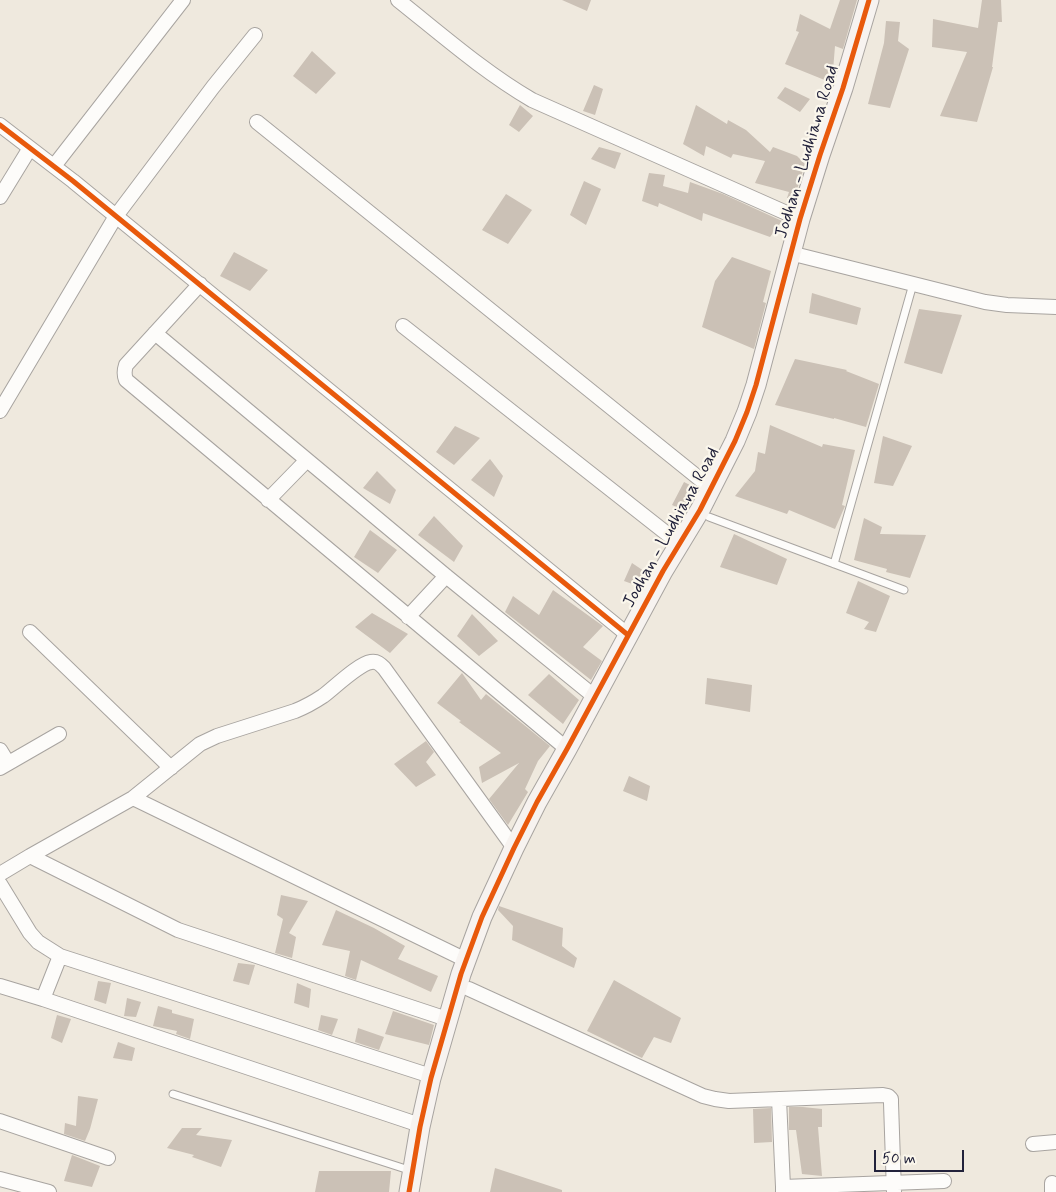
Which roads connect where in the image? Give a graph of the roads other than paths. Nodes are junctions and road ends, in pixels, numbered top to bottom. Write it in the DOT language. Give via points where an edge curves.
graph roads {
  1 [pos="183,0"];
  2 [pos="398,0"];
  3 [pos="868,0"];
  4 [pos="881,0"];
  5 [pos="255,35"];
  6 [pos="257,122"];
  7 [pos="0,125"];
  8 [pos="30,148"];
  9 [pos="54,166"];
  10 [pos="0,197"];
  11 [pos="116,216"];
  12 [pos="800,219"];
  13 [pos="796,255"];
  14 [pos="200,284"];
  15 [pos="913,284"];
  16 [pos="1056,307"];
  17 [pos="403,326"];
  18 [pos="155,333"];
  19 [pos="0,411"];
  20 [pos="308,460"];
  21 [pos="711,488"];
  22 [pos="268,500"];
  23 [pos="709,517"];
  24 [pos="680,544"];
  25 [pos="834,564"];
  26 [pos="446,576"];
  27 [pos="904,590"];
  28 [pos="408,617"];
  29 [pos="30,632"];
  30 [pos="628,635"];
  31 [pos="595,697"];
  32 [pos="59,734"];
  33 [pos="567,749"];
  34 [pos="0,750"];
  35 [pos="4,766"];
  36 [pos="171,768"];
  37 [pos="133,798"];
  38 [pos="514,848"];
  39 [pos="30,856"];
  40 [pos="0,874"];
  41 [pos="0,884"];
  42 [pos="60,956"];
  43 [pos="466,960"];
  44 [pos="0,986"];
  45 [pos="469,988"];
  46 [pos="43,999"];
  47 [pos="447,1018"];
  48 [pos="431,1076"];
  49 [pos="174,1094"];
  50 [pos="779,1099"];
  51 [pos="0,1121"];
  52 [pos="420,1126"];
  53 [pos="1056,1142"];
  54 [pos="1033,1144"];
  55 [pos="108,1158"];
  56 [pos="412,1172"];
  57 [pos="0,1179"];
  58 [pos="944,1181"];
  59 [pos="894,1188"];
  60 [pos="783,1190"];
  61 [pos="49,1192"];
  62 [pos="409,1192"];
  63 [pos="421,1192"];
  1 -- 9 [label="street"];
  2 -- 12 [label="street" via="486,70 532,100"];
  3 -- 12 [label="street, Jodhan - Ludhiana Road"];
  4 -- 13 [label="street, Jodhan - Ludhiana Road" via="854,91"];
  5 -- 11 [label="street"];
  6 -- 21 [label="street"];
  7 -- 8 [label="street"];
  8 -- 9 [label="street"];
  8 -- 10 [label="street"];
  9 -- 11 [label="street"];
  11 -- 14 [label="street"];
  11 -- 19 [label="street"];
  12 -- 13 [label="street, Jodhan - Ludhiana Road"];
  13 -- 15 [label="street"];
  13 -- 21 [label="street, Jodhan - Ludhiana Road" via="747,412"];
  13 -- 23 [label="street, Jodhan - Ludhiana Road" via="767,388 746,446"];
  14 -- 18 [label="street"];
  14 -- 30 [label="street"];
  15 -- 16 [label="street" via="985,302"];
  15 -- 25 [label="lane"];
  17 -- 24 [label="street"];
  18 -- 20 [label="street"];
  18 -- 22 [label="street" via="126,365 126,380"];
  20 -- 22 [label="street"];
  20 -- 26 [label="street"];
  21 -- 24 [label="street, Jodhan - Ludhiana Road"];
  22 -- 28 [label="street"];
  23 -- 25 [label="lane"];
  23 -- 45 [label="street, Jodhan - Ludhiana Road" via="547,807 493,922"];
  24 -- 30 [label="street, Jodhan - Ludhiana Road"];
  25 -- 27 [label="lane"];
  26 -- 28 [label="street"];
  26 -- 31 [label="street"];
  28 -- 33 [label="street"];
  29 -- 36 [label="street"];
  30 -- 31 [label="street, Jodhan - Ludhiana Road"];
  31 -- 33 [label="street, Jodhan - Ludhiana Road"];
  32 -- 35 [label="street"];
  33 -- 38 [label="street, Jodhan - Ludhiana Road"];
  34 -- 35 [label="street"];
  36 -- 37 [label="street"];
  36 -- 38 [label="street" via="200,744 304,707 322,697 363,664 379,663"];
  37 -- 39 [label="street"];
  37 -- 43 [label="street"];
  38 -- 43 [label="street, Jodhan - Ludhiana Road"];
  39 -- 40 [label="street"];
  39 -- 47 [label="street" via="178,930"];
  41 -- 42 [label="street" via="30,934"];
  42 -- 46 [label="street"];
  42 -- 48 [label="street"];
  43 -- 47 [label="street, Jodhan - Ludhiana Road"];
  44 -- 46 [label="street"];
  45 -- 50 [label="street" via="703,1096 729,1101"];
  45 -- 63 [label="street, Jodhan - Ludhiana Road" via="442,1080"];
  46 -- 52 [label="street"];
  47 -- 48 [label="street, Jodhan - Ludhiana Road"];
  48 -- 52 [label="street, Jodhan - Ludhiana Road"];
  49 -- 56 [label="lane"];
  50 -- 59 [label="street" via="888,1096 892,1103"];
  50 -- 60 [label="street"];
  51 -- 55 [label="street"];
  52 -- 56 [label="street, Jodhan - Ludhiana Road"];
  53 -- 54 [label="street"];
  56 -- 62 [label="street, Jodhan - Ludhiana Road"];
  57 -- 61 [label="street"];
  58 -- 59 [label="street"];
  59 -- 60 [label="street"];
}
